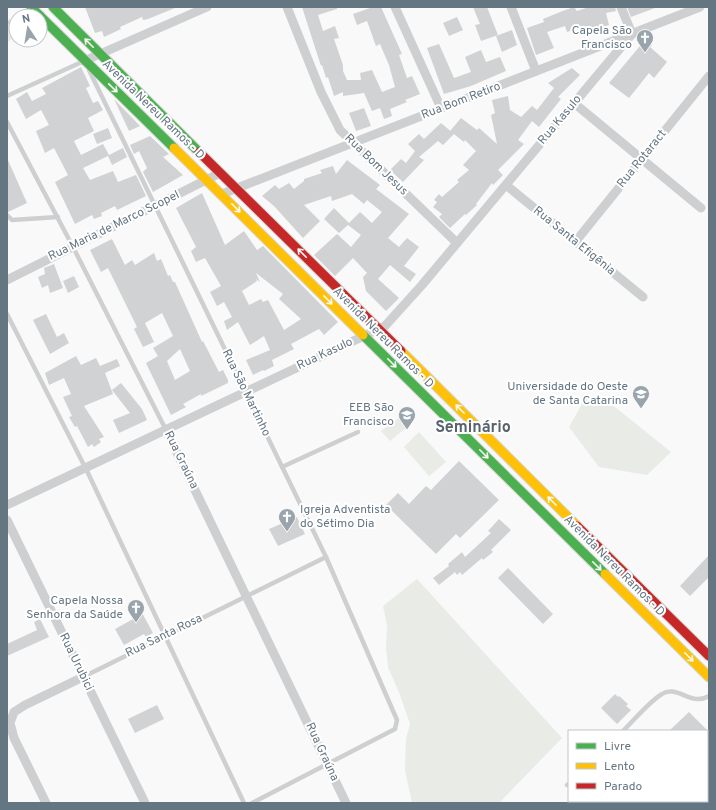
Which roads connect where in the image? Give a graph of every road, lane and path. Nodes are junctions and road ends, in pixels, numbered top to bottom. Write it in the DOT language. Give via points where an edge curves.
graph roads {
  1 [pos="53,7"];
  2 [pos="207,7"];
  3 [pos="287,7"];
  4 [pos="395,7"];
  5 [pos="511,7"];
  6 [pos="621,7"];
  7 [pos="700,7"];
  8 [pos="48,24"];
  9 [pos="632,34"];
  10 [pos="100,53"];
  11 [pos="84,61"];
  12 [pos="536,71"];
  13 [pos="709,76"];
  14 [pos="7,96"];
  15 [pos="574,103"];
  16 [pos="441,108"];
  17 [pos="7,122"];
  18 [pos="354,143"];
  19 [pos="642,159"];
  20 [pos="220,173"];
  21 [pos="207,179"];
  22 [pos="506,185"];
  23 [pos="236,188"];
  24 [pos="222,194"];
  25 [pos="155,206"];
  26 [pos="701,208"];
  27 [pos="7,215"];
  28 [pos="58,217"];
  29 [pos="576,241"];
  30 [pos="457,243"];
  31 [pos="73,247"];
  32 [pos="7,280"];
  33 [pos="643,297"];
  34 [pos="7,314"];
  35 [pos="379,330"];
  36 [pos="364,336"];
  37 [pos="245,392"];
  38 [pos="166,430"];
  39 [pos="358,432"];
  40 [pos="282,467"];
  41 [pos="85,468"];
  42 [pos="7,506"];
  43 [pos="7,520"];
  44 [pos="595,543"];
  45 [pos="584,553"];
  46 [pos="326,557"];
  47 [pos="246,596"];
  48 [pos="656,604"];
  49 [pos="646,614"];
  50 [pos="164,636"];
  51 [pos="709,656"];
  52 [pos="83,676"];
  53 [pos="709,677"];
  54 [pos="709,696"];
  55 [pos="624,730"];
  56 [pos="328,765"];
  57 [pos="46,803"];
  58 [pos="145,803"];
  59 [pos="244,803"];
  60 [pos="252,803"];
  61 [pos="346,803"];
  10 -- 1 [label="street, Avenida Nereu Ramos - D, one-way"];
  2 -- 10 [label="street"];
  3 -- 18 [label="street, Rua Bom Jesus" via="321,92 340,130"];
  4 -- 16 [label="street"];
  5 -- 12 [label="street"];
  6 -- 9 [label="street"];
  7 -- 9 [label="street, Rua Bom Retiro"];
  8 -- 11 [label="street, Avenida Nereu Ramos - D"];
  9 -- 12 [label="street, Rua Bom Retiro"];
  9 -- 15 [label="street, Rua Kasulo"];
  10 -- 11 [label="street"];
  10 -- 20 [label="street, Avenida Nereu Ramos - D"];
  11 -- 14 [label="lane"];
  11 -- 21 [label="street, Avenida Nereu Ramos - D, one-way"];
  11 -- 25 [label="lane, Rua São Martinho"];
  12 -- 16 [label="street, Rua Bom Retiro"];
  13 -- 19 [label="street, Rua Rotaract"];
  15 -- 19 [label="street"];
  15 -- 22 [label="street, Rua Kasulo"];
  16 -- 18 [label="street, Rua Bom Retiro"];
  17 -- 28 [label="lane, Rua Graúna"];
  18 -- 23 [label="street, Rua Bom Retiro"];
  18 -- 30 [label="street, Rua Bom Jesus"];
  19 -- 26 [label="street"];
  19 -- 29 [label="street, Rua Rotaract"];
  20 -- 21 [label="street, Rua Maria de Marco Scopel"];
  20 -- 23 [label="street, Avenida Nereu Ramos - D"];
  21 -- 24 [label="street, Avenida Nereu Ramos - D"];
  21 -- 25 [label="street, Rua Maria de Marco Scopel"];
  22 -- 29 [label="street, Rua Santa Efigênia"];
  22 -- 30 [label="street, Rua Kasulo"];
  23 -- 24 [label="street, Rua Bom Retiro"];
  35 -- 23 [label="street, Avenida Nereu Ramos - D, one-way"];
  24 -- 36 [label="street, Avenida Nereu Ramos - D, one-way"];
  25 -- 31 [label="street, Rua Maria de Marco Scopel"];
  25 -- 37 [label="lane, Rua São Martinho"];
  27 -- 28 [label="lane" via="12,220"];
  28 -- 31 [label="lane, Rua Graúna"];
  29 -- 33 [label="street, Rua Santa Efigênia"];
  30 -- 35 [label="street, Rua Kasulo"];
  31 -- 32 [label="street, Rua Maria de Marco Scopel"];
  31 -- 38 [label="lane, Rua Graúna"];
  34 -- 41 [label="lane"];
  35 -- 36 [label="street, Rua Kasulo"];
  44 -- 35 [label="street, Avenida Nereu Ramos - D, one-way"];
  36 -- 37 [label="street, Rua Kasulo"];
  36 -- 45 [label="street, Avenida Nereu Ramos - D, one-way"];
  37 -- 38 [label="street, Rua Kasulo"];
  37 -- 40 [label="lane, Rua São Martinho"];
  38 -- 41 [label="street, Rua Kasulo"];
  38 -- 47 [label="street, Rua Graúna"];
  39 -- 40 [label="lane"];
  40 -- 46 [label="lane, Rua São Martinho"];
  41 -- 42 [label="street, Rua Kasulo"];
  41 -- 50 [label="lane"];
  43 -- 52 [label="street, Rua Urubici"];
  44 -- 45 [label="lane"];
  44 -- 48 [label="street, Avenida Nereu Ramos - D"];
  45 -- 49 [label="street, Avenida Nereu Ramos - D, one-way"];
  46 -- 47 [label="lane, Rua Santa Rosa"];
  46 -- 56 [label="lane, Rua São Martinho" via="397,720 395,729"];
  47 -- 50 [label="lane, Rua Santa Rosa"];
  47 -- 56 [label="street, Rua Graúna"];
  48 -- 49 [label="street"];
  48 -- 51 [label="street, Avenida Nereu Ramos - D"];
  49 -- 53 [label="street, Avenida Nereu Ramos - D, one-way"];
  50 -- 52 [label="lane, Rua Santa Rosa"];
  50 -- 59 [label="lane"];
  52 -- 57 [label="street, Rua Santa Rosa" via="14,712 10,724 14,738"];
  52 -- 58 [label="street, Rua Urubici"];
  54 -- 55 [label="lane" via="702,700 674,691 662,693"];
  56 -- 60 [label="lane"];
  56 -- 61 [label="street, Rua Graúna"];
}
